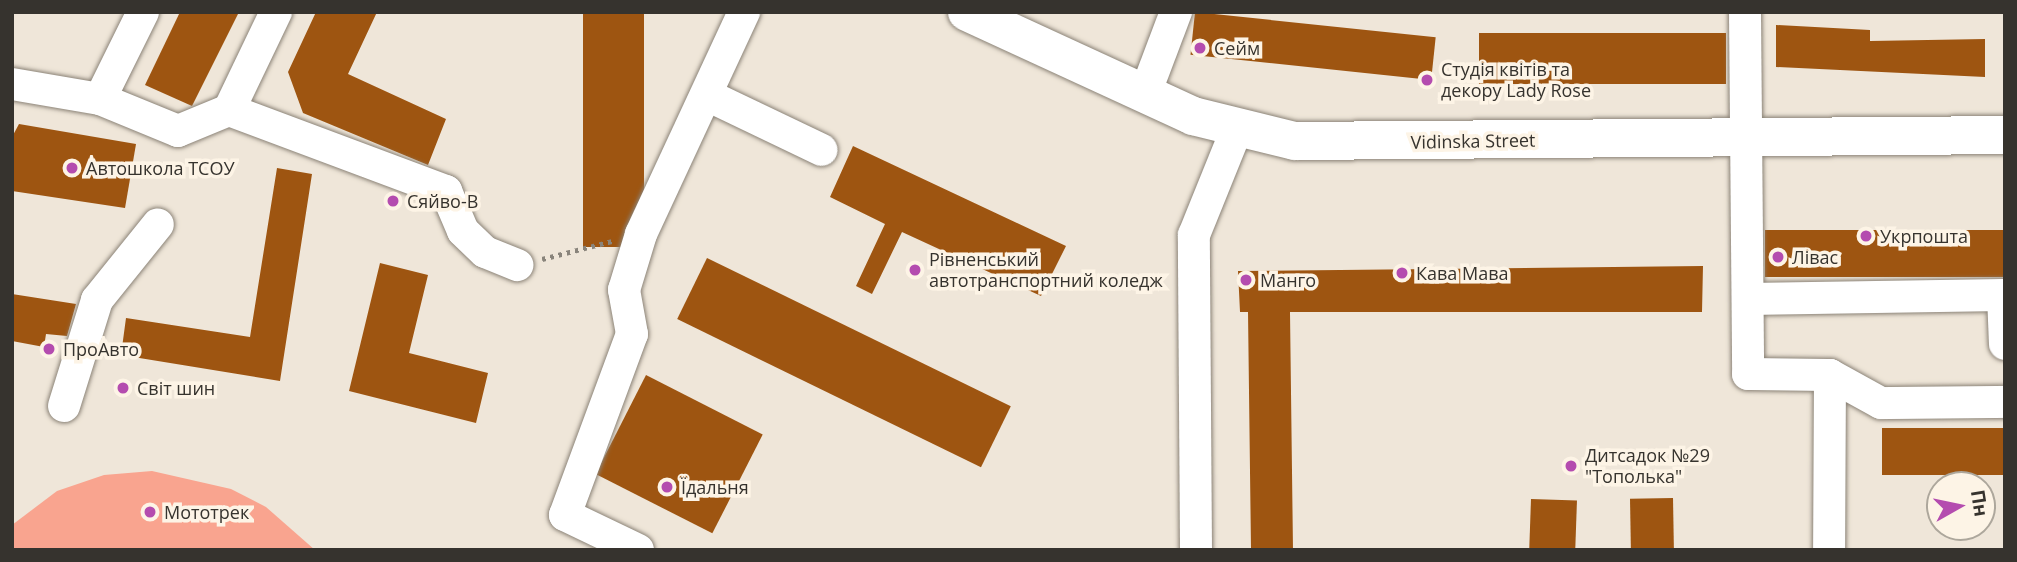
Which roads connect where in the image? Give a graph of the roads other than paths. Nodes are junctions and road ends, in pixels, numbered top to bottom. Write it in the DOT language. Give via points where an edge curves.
graph roads {
  1 [pos="142,12"];
  2 [pos="276,12"];
  3 [pos="744,12"];
  4 [pos="1176,12"];
  5 [pos="1745,12"];
  6 [pos="986,16"];
  7 [pos="12,83"];
  8 [pos="1144,94"];
  9 [pos="707,95"];
  10 [pos="100,99"];
  11 [pos="229,110"];
  12 [pos="1236,131"];
  13 [pos="2005,135"];
  14 [pos="1748,137"];
  15 [pos="822,150"];
  16 [pos="158,224"];
  17 [pos="518,265"];
  18 [pos="1748,299"];
  19 [pos="2005,344"];
  20 [pos="1830,375"];
  21 [pos="2005,402"];
  22 [pos="64,406"];
  23 [pos="638,550"];
  24 [pos="1196,550"];
  25 [pos="1829,550"];
  1 -- 10 [label="street"];
  2 -- 11 [label="street"];
  3 -- 9 [label="street"];
  4 -- 8 [label="street"];
  5 -- 14 [label="street"];
  6 -- 8 [label="main road, Vidinska Street"];
  7 -- 10 [label="street"];
  8 -- 12 [label="main road, Vidinska Street"];
  9 -- 15 [label="street"];
  9 -- 23 [label="street" via="641,234 624,290 632,334 565,515"];
  10 -- 11 [label="street" via="178,131"];
  11 -- 17 [label="street" via="446,191 463,231 485,252"];
  12 -- 14 [label="main road, Vidinska Street" via="1344,143"];
  12 -- 24 [label="street" via="1192,247"];
  13 -- 14 [label="main road, Vidinska Street"];
  14 -- 18 [label="street"];
  16 -- 22 [label="street" via="97,300"];
  18 -- 19 [label="street" via="2003,295"];
  18 -- 20 [label="street" via="1748,374"];
  20 -- 21 [label="street" via="1881,402"];
  20 -- 25 [label="street"];
}
